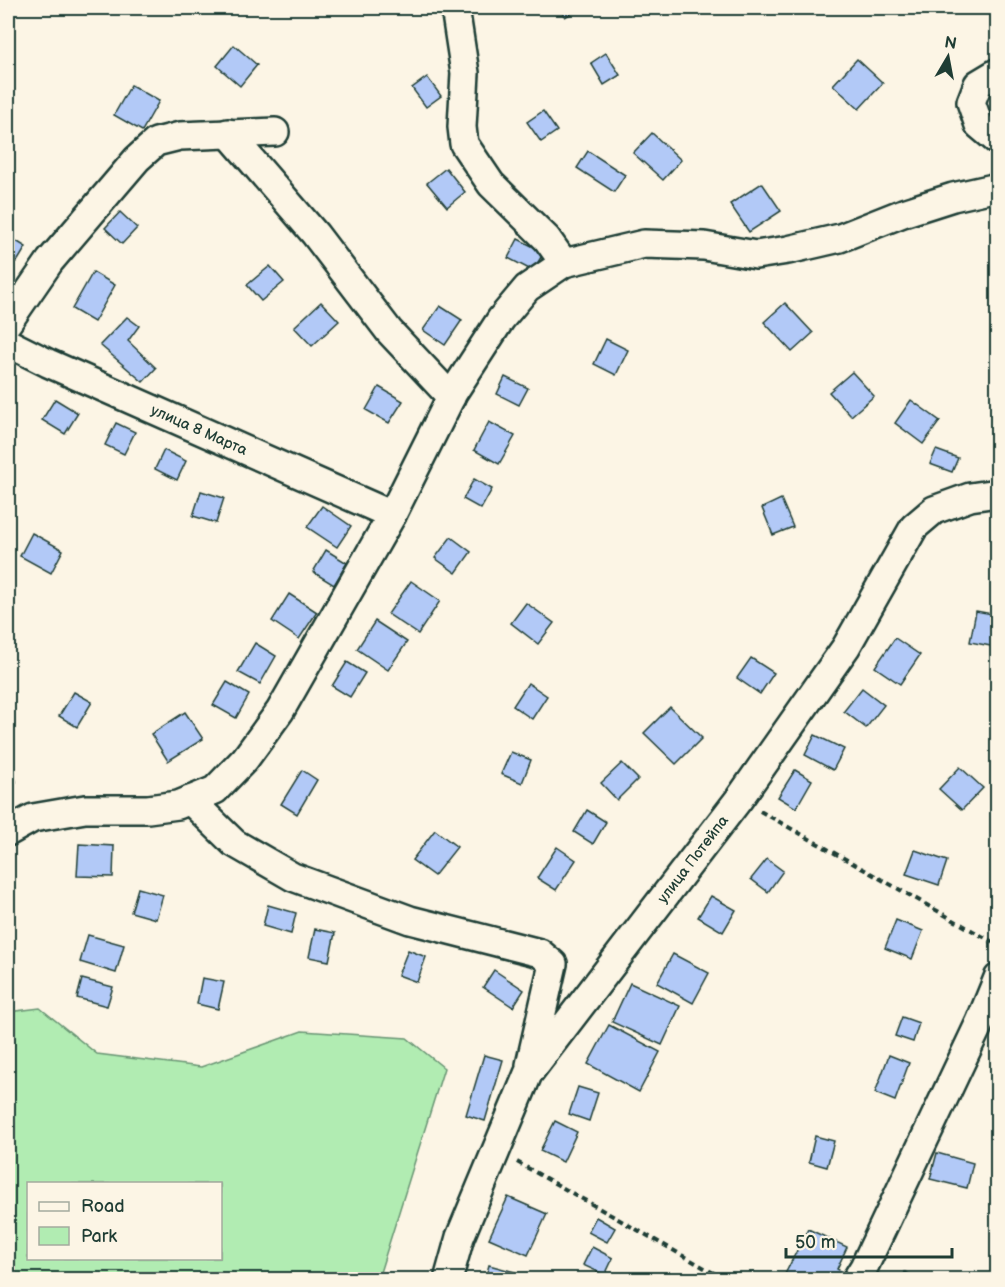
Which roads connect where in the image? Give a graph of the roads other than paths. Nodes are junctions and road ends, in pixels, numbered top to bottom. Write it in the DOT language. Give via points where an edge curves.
graph roads {
  1 [pos="455,8"];
  2 [pos="998,72"];
  3 [pos="275,132"];
  4 [pos="228,133"];
  5 [pos="998,141"];
  6 [pos="998,187"];
  7 [pos="564,263"];
  8 [pos="8,322"];
  9 [pos="8,343"];
  10 [pos="451,397"];
  11 [pos="998,493"];
  12 [pos="393,515"];
  13 [pos="190,800"];
  14 [pos="8,832"];
  15 [pos="998,978"];
  16 [pos="528,1074"];
  17 [pos="448,1280"];
  18 [pos="856,1280"];
  1 -- 7 [label="street" via="465,73 465,144 491,184 547,239"];
  2 -- 5 [label="street" via="978,84 971,102 979,125"];
  3 -- 4 [label="street"];
  4 -- 8 [label="street" via="156,142 50,261"];
  4 -- 10 [label="street" via="315,234 389,331"];
  6 -- 7 [label="street" via="903,213 840,238 788,250 756,255 704,246 644,244"];
  7 -- 10 [label="street" via="527,288 501,320"];
  9 -- 12 [label="street, улица 8 Марта"];
  10 -- 12 [label="street"];
  11 -- 16 [label="street, улица Потейпа" via="970,496 934,510 914,527 846,647 739,799"];
  12 -- 13 [label="street" via="280,711 245,759 215,790"];
  13 -- 14 [label="street" via="168,807 85,809 33,818"];
  13 -- 16 [label="street" via="234,843 293,877 410,920 540,953 553,964"];
  15 -- 18 [label="street"];
  16 -- 17 [label="street, улица Потейпа" via="460,1237"];
}
